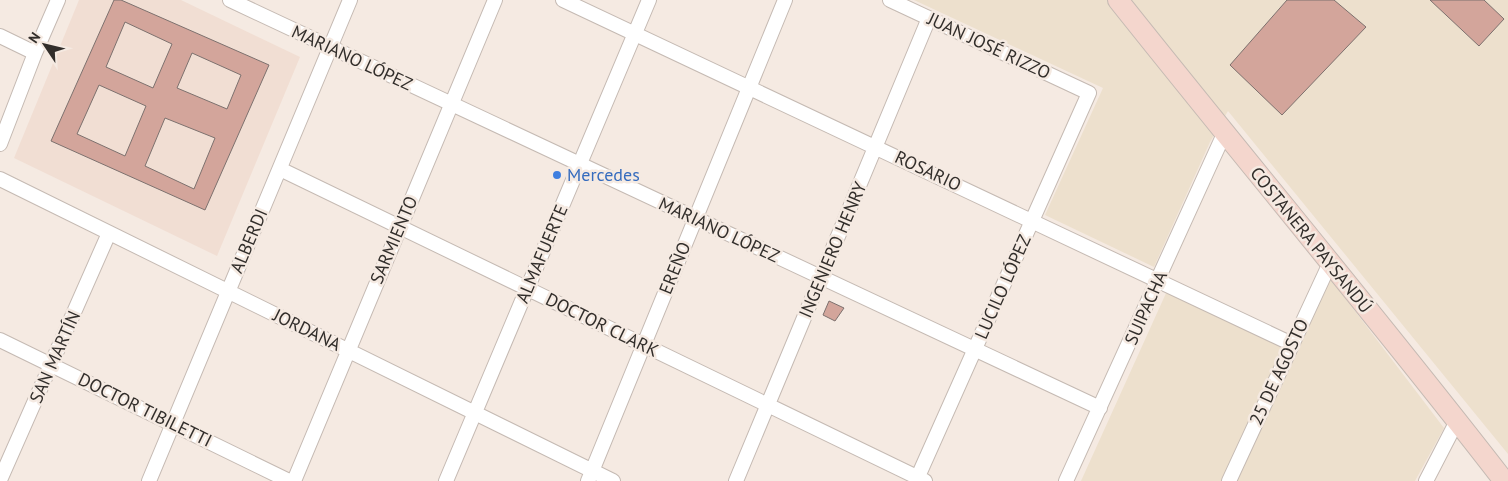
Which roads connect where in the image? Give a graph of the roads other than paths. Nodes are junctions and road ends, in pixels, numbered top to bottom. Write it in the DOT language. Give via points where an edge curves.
graph roads {
  1 [pos="58,0"];
  2 [pos="230,0"];
  3 [pos="350,0"];
  4 [pos="495,0"];
  5 [pos="563,0"];
  6 [pos="649,0"];
  7 [pos="785,0"];
  8 [pos="890,0"];
  9 [pos="1118,0"];
  10 [pos="929,18"];
  11 [pos="635,34"];
  12 [pos="0,36"];
  13 [pos="330,48"];
  14 [pos="35,53"];
  15 [pos="749,87"];
  16 [pos="1089,93"];
  17 [pos="451,104"];
  18 [pos="1224,134"];
  19 [pos="0,144"];
  20 [pos="876,147"];
  21 [pos="580,164"];
  22 [pos="280,169"];
  23 [pos="0,179"];
  24 [pos="696,218"];
  25 [pos="1032,220"];
  26 [pos="400,227"];
  27 [pos="109,233"];
  28 [pos="1330,263"];
  29 [pos="821,277"];
  30 [pos="1158,280"];
  31 [pos="528,288"];
  32 [pos="228,291"];
  33 [pos="0,340"];
  34 [pos="1292,344"];
  35 [pos="644,345"];
  36 [pos="975,349"];
  37 [pos="348,351"];
  38 [pos="52,365"];
  39 [pos="768,405"];
  40 [pos="1100,408"];
  41 [pos="475,413"];
  42 [pos="1457,420"];
  43 [pos="173,424"];
  44 [pos="590,476"];
  45 [pos="0,480"];
  46 [pos="920,480"];
  47 [pos="149,481"];
  48 [pos="289,481"];
  49 [pos="294,481"];
  50 [pos="446,481"];
  51 [pos="614,481"];
  52 [pos="736,481"];
  53 [pos="1066,481"];
  54 [pos="1229,481"];
  55 [pos="1426,481"];
  56 [pos="1504,481"];
  1 -- 14 [label="street"];
  2 -- 13 [label="street, MARIANO LÓPEZ"];
  3 -- 13 [label="street, ALBERDI"];
  4 -- 17 [label="street, SARMIENTO"];
  5 -- 11 [label="street, ROSARIO"];
  6 -- 11 [label="street, ALMAFUERTE"];
  7 -- 15 [label="street, EREÑO"];
  8 -- 10 [label="street, JUAN JOSÉ RIZZO"];
  9 -- 18 [label="main road, COSTANERA PAYSANDÚ"];
  10 -- 16 [label="street, JUAN JOSÉ RIZZO"];
  10 -- 20 [label="street, INGENIERO HENRY"];
  11 -- 15 [label="street, ROSARIO"];
  11 -- 21 [label="street, ALMAFUERTE"];
  12 -- 14 [label="street"];
  13 -- 17 [label="street, MARIANO LÓPEZ"];
  13 -- 22 [label="street, ALBERDI"];
  14 -- 19 [label="street"];
  15 -- 20 [label="street, ROSARIO"];
  15 -- 24 [label="street, EREÑO"];
  16 -- 25 [label="street, LUCILO LÓPEZ"];
  17 -- 21 [label="street, MARIANO LÓPEZ"];
  17 -- 26 [label="street, SARMIENTO"];
  18 -- 28 [label="main road, COSTANERA PAYSANDÚ"];
  18 -- 30 [label="street, SUIPACHA"];
  20 -- 25 [label="street, ROSARIO"];
  20 -- 29 [label="street, INGENIERO HENRY"];
  21 -- 24 [label="street, MARIANO LÓPEZ"];
  21 -- 31 [label="street, ALMAFUERTE"];
  22 -- 26 [label="street, DOCTOR CLARK"];
  22 -- 32 [label="street, ALBERDI"];
  23 -- 27 [label="street, JORDANA"];
  24 -- 29 [label="street, MARIANO LÓPEZ"];
  24 -- 35 [label="street, EREÑO"];
  25 -- 30 [label="street, ROSARIO"];
  25 -- 36 [label="street, LUCILO LÓPEZ"];
  26 -- 31 [label="street, DOCTOR CLARK"];
  26 -- 37 [label="street, SARMIENTO"];
  27 -- 32 [label="street, JORDANA"];
  27 -- 38 [label="street, SAN MARTÍN"];
  28 -- 34 [label="street, 25 DE AGOSTO"];
  28 -- 42 [label="main road, COSTANERA PAYSANDÚ"];
  29 -- 36 [label="street, MARIANO LÓPEZ"];
  29 -- 39 [label="street, INGENIERO HENRY"];
  30 -- 34 [label="street, ROSARIO"];
  30 -- 40 [label="street, SUIPACHA"];
  31 -- 35 [label="street, DOCTOR CLARK"];
  31 -- 41 [label="street, ALMAFUERTE"];
  32 -- 37 [label="street, JORDANA"];
  32 -- 43 [label="street, ALBERDI"];
  33 -- 38 [label="street, DOCTOR TIBILETTI"];
  34 -- 54 [label="street, 25 DE AGOSTO"];
  35 -- 39 [label="street, DOCTOR CLARK"];
  35 -- 44 [label="street, EREÑO"];
  36 -- 40 [label="street, MARIANO LÓPEZ"];
  36 -- 46 [label="street, LUCILO LÓPEZ"];
  37 -- 41 [label="street, JORDANA"];
  37 -- 49 [label="street, SARMIENTO"];
  38 -- 43 [label="street, DOCTOR TIBILETTI"];
  38 -- 45 [label="street, SAN MARTÍN"];
  39 -- 46 [label="street, DOCTOR CLARK"];
  39 -- 52 [label="street, INGENIERO HENRY"];
  40 -- 53 [label="street, SUIPACHA"];
  41 -- 44 [label="street, JORDANA"];
  41 -- 50 [label="street, ALMAFUERTE"];
  42 -- 55 [label="street"];
  42 -- 56 [label="main road, COSTANERA PAYSANDÚ"];
  43 -- 47 [label="street, ALBERDI"];
  43 -- 48 [label="street, DOCTOR TIBILETTI"];
  44 -- 51 [label="street, JORDANA"];
}
